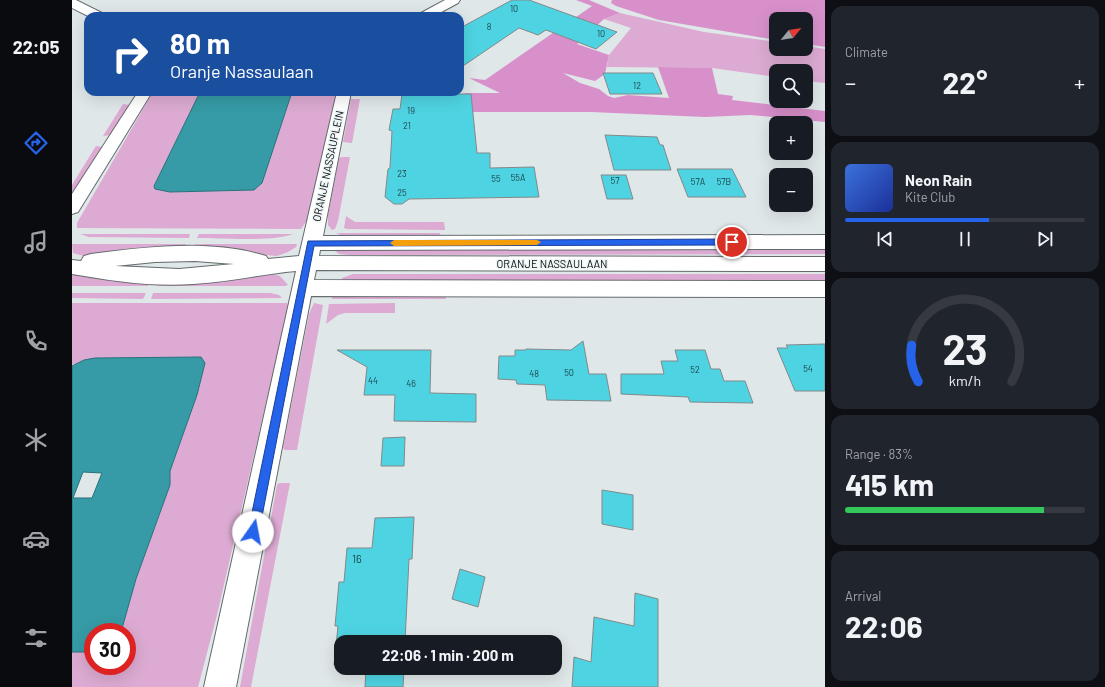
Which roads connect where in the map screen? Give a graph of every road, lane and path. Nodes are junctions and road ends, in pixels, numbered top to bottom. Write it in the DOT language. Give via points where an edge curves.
graph roads {
  1 [pos="454,0"];
  2 [pos="72,3"];
  3 [pos="90,12"];
  4 [pos="432,12"];
  5 [pos="142,96"];
  6 [pos="343,96"];
  7 [pos="72,208"];
  8 [pos="825,242"];
  9 [pos="309,253"];
  10 [pos="72,263"];
  11 [pos="825,264"];
  12 [pos="278,265"];
  13 [pos="72,267"];
  14 [pos="302,288"];
  15 [pos="825,289"];
  16 [pos="220,687"];
  1 -- 4 [label="street"];
  2 -- 3 [label="street"];
  5 -- 7 [label="street"];
  6 -- 9 [label="street, ORANJE NASSAUPLEIN"];
  8 -- 9 [label="street, ORANJE NASSAULAAN"];
  9 -- 11 [label="street, ORANJE NASSAULAAN"];
  9 -- 12 [label="street, ORANJE NASSAULAAN"];
  9 -- 14 [label="street, ORANJE NASSAUPLEIN"];
  10 -- 12 [label="street, ORANJE NASSAULAAN" via="187,253 235,256"];
  12 -- 13 [label="street, ORANJE NASSAULAAN" via="180,277 145,276"];
  14 -- 15 [label="street"];
  14 -- 16 [label="street, ORANJE NASSAUPLEIN"];
}
